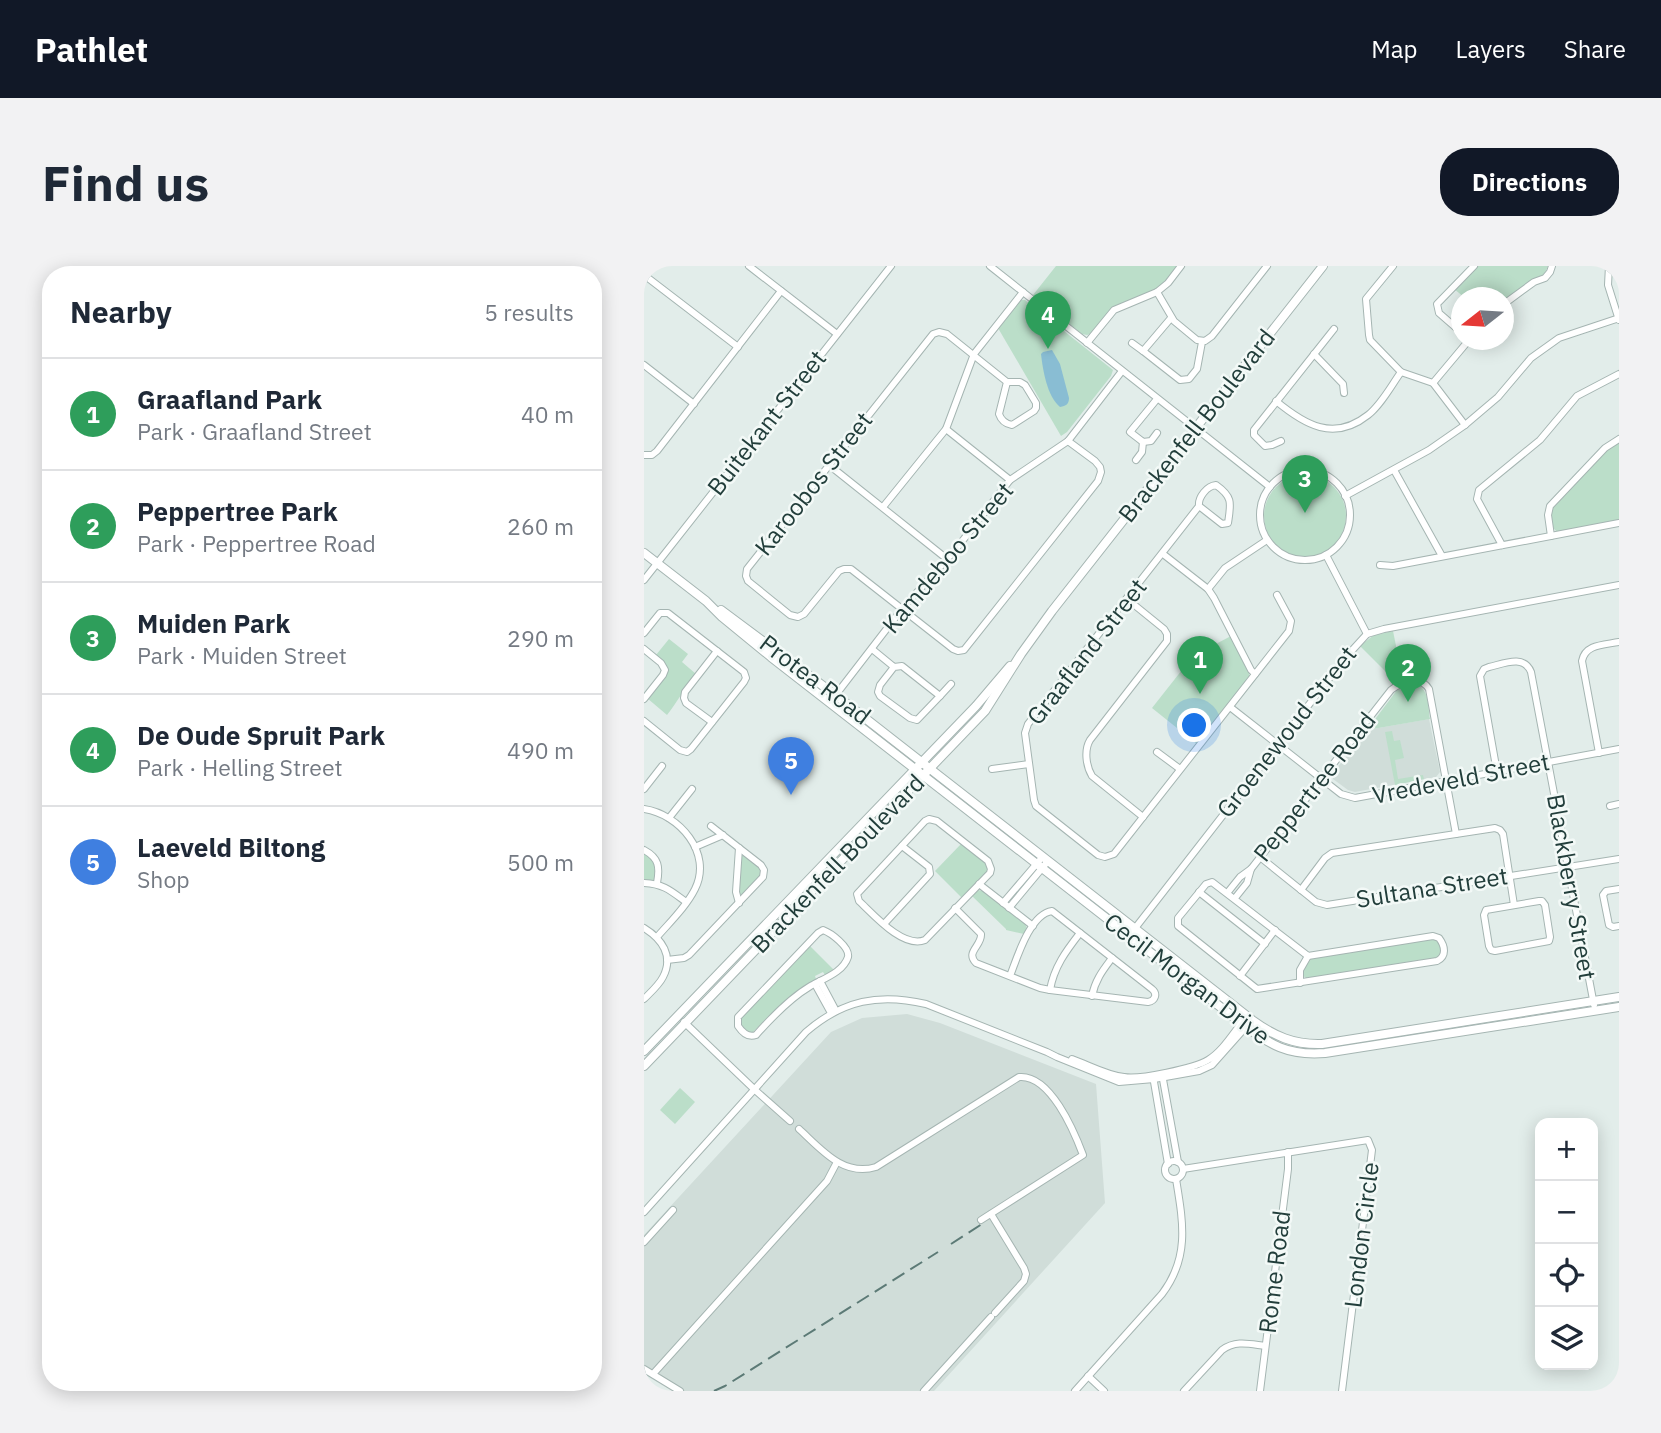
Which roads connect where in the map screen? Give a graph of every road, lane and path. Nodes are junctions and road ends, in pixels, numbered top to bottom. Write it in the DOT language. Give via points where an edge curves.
graph roads {
  1 [pos="749,266"];
  2 [pos="891,266"];
  3 [pos="990,266"];
  4 [pos="1181,266"];
  5 [pos="1267,266"];
  6 [pos="1324,266"];
  7 [pos="1393,266"];
  8 [pos="1474,266"];
  9 [pos="1552,266"];
  10 [pos="1609,266"];
  11 [pos="644,275"];
  12 [pos="1454,287"];
  13 [pos="1451,290"];
  14 [pos="782,291"];
  15 [pos="1023,292"];
  16 [pos="1157,292"];
  17 [pos="1514,296"];
  18 [pos="1171,318"];
  19 [pos="1619,319"];
  20 [pos="1451,324"];
  21 [pos="1334,329"];
  22 [pos="837,334"];
  23 [pos="1202,342"];
  24 [pos="1087,343"];
  25 [pos="1132,343"];
  26 [pos="738,348"];
  27 [pos="1461,350"];
  28 [pos="1143,351"];
  29 [pos="1314,354"];
  30 [pos="974,355"];
  31 [pos="644,365"];
  32 [pos="1122,371"];
  33 [pos="1401,372"];
  34 [pos="1619,374"];
  35 [pos="1007,382"];
  36 [pos="1433,383"];
  37 [pos="1344,393"];
  38 [pos="1157,399"];
  39 [pos="1276,401"];
  40 [pos="694,404"];
  41 [pos="1465,425"];
  42 [pos="1195,428"];
  43 [pos="946,429"];
  44 [pos="1157,433"];
  45 [pos="1619,439"];
  46 [pos="1068,441"];
  47 [pos="1281,441"];
  48 [pos="1143,442"];
  49 [pos="644,454"];
  50 [pos="1136,460"];
  51 [pos="829,465"];
  52 [pos="1394,470"];
  53 [pos="1010,480"];
  54 [pos="1270,487"];
  55 [pos="1345,496"];
  56 [pos="1199,506"];
  57 [pos="883,508"];
  58 [pos="1619,523"];
  59 [pos="1551,536"];
  60 [pos="1267,540"];
  61 [pos="1502,545"];
  62 [pos="644,552"];
  63 [pos="1163,554"];
  64 [pos="1326,555"];
  65 [pos="1442,556"];
  66 [pos="947,559"];
  67 [pos="657,563"];
  68 [pos="1380,565"];
  69 [pos="644,580"];
  70 [pos="1619,585"];
  71 [pos="1208,589"];
  72 [pos="1277,595"];
  73 [pos="1127,599"];
  74 [pos="902,610"];
  75 [pos="644,633"];
  76 [pos="1367,634"];
  77 [pos="1619,642"];
  78 [pos="644,649"];
  79 [pos="872,649"];
  80 [pos="717,651"];
  81 [pos="1021,654"];
  82 [pos="894,667"];
  83 [pos="1255,674"];
  84 [pos="951,684"];
  85 [pos="940,696"];
  86 [pos="834,697"];
  87 [pos="644,699"];
  88 [pos="1230,706"];
  89 [pos="644,722"];
  90 [pos="712,722"];
  91 [pos="1278,744"];
  92 [pos="1619,749"];
  93 [pos="1157,752"];
  94 [pos="1599,753"];
  95 [pos="1548,762"];
  96 [pos="1029,764"];
  97 [pos="662,766"];
  98 [pos="918,766"];
  99 [pos="992,768"];
  100 [pos="1180,769"];
  101 [pos="927,772"];
  102 [pos="1497,772"];
  103 [pos="644,773"];
  104 [pos="652,779"];
  105 [pos="1322,779"];
  106 [pos="1447,782"];
  107 [pos="644,789"];
  108 [pos="692,789"];
  109 [pos="1619,804"];
  110 [pos="1610,806"];
  111 [pos="644,809"];
  112 [pos="1143,817"];
  113 [pos="668,818"];
  114 [pos="711,826"];
  115 [pos="1457,834"];
  116 [pos="723,835"];
  117 [pos="902,846"];
  118 [pos="695,847"];
  119 [pos="739,848"];
  120 [pos="644,850"];
  121 [pos="1260,858"];
  122 [pos="1619,859"];
  123 [pos="1042,862"];
  124 [pos="1567,867"];
  125 [pos="1251,869"];
  126 [pos="1510,876"];
  127 [pos="644,883"];
  128 [pos="657,883"];
  129 [pos="979,884"];
  130 [pos="1619,888"];
  131 [pos="1301,890"];
  132 [pos="1199,892"];
  133 [pos="1228,892"];
  134 [pos="1235,898"];
  135 [pos="686,902"];
  136 [pos="739,903"];
  137 [pos="1006,905"];
  138 [pos="1514,905"];
  139 [pos="956,908"];
  140 [pos="884,924"];
  141 [pos="1032,926"];
  142 [pos="1619,926"];
  143 [pos="644,928"];
  144 [pos="1275,930"];
  145 [pos="1132,932"];
  146 [pos="1080,933"];
  147 [pos="657,937"];
  148 [pos="1265,944"];
  149 [pos="1308,956"];
  150 [pos="1112,958"];
  151 [pos="667,960"];
  152 [pos="1010,976"];
  153 [pos="1240,976"];
  154 [pos="817,982"];
  155 [pos="1300,982"];
  156 [pos="1050,990"];
  157 [pos="1092,996"];
  158 [pos="1619,997"];
  159 [pos="644,999"];
  160 [pos="1592,1001"];
  161 [pos="1619,1007"];
  162 [pos="1596,1011"];
  163 [pos="833,1012"];
  164 [pos="677,1016"];
  165 [pos="1246,1022"];
  166 [pos="685,1023"];
  167 [pos="644,1051"];
  168 [pos="644,1066"];
  169 [pos="1163,1075"];
  170 [pos="1153,1077"];
  171 [pos="755,1090"];
  172 [pos="790,1121"];
  173 [pos="799,1129"];
  174 [pos="1288,1152"];
  175 [pos="1178,1162"];
  176 [pos="837,1163"];
  177 [pos="1168,1164"];
  178 [pos="1183,1169"];
  179 [pos="1176,1179"];
  180 [pos="673,1210"];
  181 [pos="644,1212"];
  182 [pos="990,1214"];
  183 [pos="981,1220"];
  184 [pos="644,1242"];
  185 [pos="1265,1346"];
  186 [pos="644,1369"];
  187 [pos="653,1374"];
  188 [pos="1088,1377"];
  189 [pos="680,1391"];
  190 [pos="923,1391"];
  191 [pos="1075,1391"];
  192 [pos="1104,1391"];
  193 [pos="1184,1391"];
  194 [pos="1260,1391"];
  195 [pos="1342,1391"];
  1 -- 14 [label="street"];
  2 -- 22 [label="street, Buitekant Street"];
  3 -- 15 [label="street"];
  4 -- 16 [label="street"];
  5 -- 23 [label="street" via="1209,340"];
  6 -- 42 [label="street, Brackenfell Boulevard"];
  7 -- 33 [label="street" via="1366,303 1370,340"];
  8 -- 12 [label="street"];
  9 -- 17 [label="street" via="1545,278"];
  10 -- 19 [label="street" via="1607,280"];
  11 -- 26 [label="street"];
  13 -- 20 [label="street" via="1437,304 1439,313"];
  14 -- 22 [label="street"];
  14 -- 26 [label="street"];
  15 -- 24 [label="street"];
  15 -- 30 [label="street"];
  16 -- 18 [label="street"];
  16 -- 24 [label="street" via="1114,310"];
  18 -- 23 [label="street"];
  18 -- 28 [label="street"];
  19 -- 41 [label="street" via="1566,334 1536,354 1498,397"];
  21 -- 29 [label="street"];
  22 -- 67 [label="street, Buitekant Street"];
  23 -- 28 [label="street" via="1197,369 1185,381"];
  24 -- 32 [label="street"];
  25 -- 28 [label="street"];
  26 -- 40 [label="street"];
  27 -- 36 [label="street"];
  29 -- 37 [label="street" via="1343,384"];
  29 -- 39 [label="street"];
  30 -- 35 [label="street, Karoobos Street"];
  30 -- 43 [label="street"];
  30 -- 51 [label="street, Karoobos Street" via="944,332 933,334"];
  31 -- 40 [label="street"];
  32 -- 38 [label="street"];
  32 -- 46 [label="street, Kamdeboo Street"];
  33 -- 36 [label="street"];
  33 -- 39 [label="street" via="1368,415 1340,428 1330,430 1307,422"];
  34 -- 61 [label="street" via="1577,396 1541,440 1479,489 1477,499"];
  35 -- 35 [label="street, Karoobos Street" via="999,414 1012,425 1037,406 1024,383"];
  36 -- 41 [label="street"];
  38 -- 42 [label="street"];
  38 -- 48 [label="street" via="1130,432"];
  39 -- 47 [label="street" via="1254,433 1265,446"];
  40 -- 49 [label="street" via="655,453"];
  41 -- 52 [label="street"];
  42 -- 54 [label="street"];
  42 -- 81 [label="street, Brackenfell Boulevard"];
  43 -- 53 [label="street"];
  43 -- 57 [label="street"];
  44 -- 48 [label="street"];
  45 -- 59 [label="street" via="1549,508"];
  46 -- 53 [label="street, Kamdeboo Street"];
  46 -- 74 [label="street" via="1098,464 1098,481 966,648 953,649"];
  48 -- 50 [label="street"];
  51 -- 57 [label="street"];
  51 -- 74 [label="street, Karoobos Street" via="747,569 747,579 798,617 839,571 849,569"];
  52 -- 55 [label="street"];
  52 -- 65 [label="street"];
  53 -- 66 [label="street, Kamdeboo Street"];
  54 -- 55 [label="street" via="1282,476 1306,470 1329,477"];
  54 -- 60 [label="street" via="1260,519"];
  55 -- 64 [label="street" via="1348,530"];
  56 -- 56 [label="street, Graafland Street" via="1222,524 1228,521 1230,498 1216,485 1200,498"];
  56 -- 63 [label="street, Graafland Street"];
  57 -- 66 [label="street"];
  58 -- 59 [label="street"];
  59 -- 61 [label="street"];
  60 -- 64 [label="street" via="1280,553 1298,560"];
  60 -- 71 [label="street" via="1225,568"];
  61 -- 65 [label="street"];
  62 -- 67 [label="street, Protea Road"];
  63 -- 71 [label="street"];
  63 -- 73 [label="street, Graafland Street"];
  64 -- 76 [label="street"];
  65 -- 68 [label="street"];
  66 -- 74 [label="street, Kamdeboo Street"];
  67 -- 69 [label="street, Buitekant Street"];
  67 -- 86 [label="street, Protea Road"];
  70 -- 76 [label="street, Groenewoud Street"];
  71 -- 83 [label="street"];
  72 -- 83 [label="street, Graafland Street" via="1292,625"];
  73 -- 96 [label="street, Graafland Street" via="1028,724"];
  73 -- 112 [label="street" via="1164,629 1167,641 1086,751 1092,776"];
  74 -- 79 [label="street, Kamdeboo Street"];
  75 -- 80 [label="street" via="665,612"];
  76 -- 91 [label="street, Groenewoud Street"];
  77 -- 94 [label="street" via="1583,653"];
  78 -- 87 [label="street" via="665,670"];
  79 -- 82 [label="street"];
  79 -- 86 [label="street, Kamdeboo Street"];
  80 -- 90 [label="street" via="684,696"];
  80 -- 90 [label="street" via="746,678"];
  81 -- 98 [label="street, Brackenfell Boulevard"];
  81 -- 101 [label="street, Brackenfell Boulevard" via="985,711"];
  82 -- 85 [label="street" via="902,666"];
  82 -- 85 [label="street" via="878,692 910,718 919,719"];
  83 -- 88 [label="street, Graafland Street"];
  84 -- 85 [label="street"];
  86 -- 98 [label="street, Protea Road"];
  88 -- 91 [label="street, Vredeveld Street"];
  88 -- 100 [label="street, Graafland Street"];
  89 -- 90 [label="street" via="685,752"];
  91 -- 105 [label="street, Vredeveld Street"];
  91 -- 145 [label="street, Groenewoud Street"];
  92 -- 94 [label="street, Vredeveld Street"];
  93 -- 100 [label="street"];
  94 -- 95 [label="street, Vredeveld Street"];
  95 -- 102 [label="street, Vredeveld Street"];
  95 -- 102 [label="street, Blackberry Street" via="1530,669 1521,661 1499,665 1484,669 1480,678"];
  95 -- 124 [label="street, Blackberry Street"];
  96 -- 99 [label="street"];
  96 -- 112 [label="street, Graafland Street" via="1036,806 1100,856 1114,854"];
  97 -- 104 [label="street"];
  98 -- 101 [label="street, Protea Road"];
  98 -- 164 [label="street, Brackenfell Boulevard"];
  100 -- 112 [label="street, Graafland Street"];
  101 -- 123 [label="street, Cecil Morgan Drive"];
  101 -- 166 [label="street, Brackenfell Boulevard"];
  102 -- 106 [label="street, Vredeveld Street"];
  103 -- 104 [label="street"];
  104 -- 107 [label="street"];
  105 -- 106 [label="street, Vredeveld Street" via="1349,798"];
  105 -- 106 [label="street, Peppertree Road" via="1393,689 1419,681 1429,689"];
  105 -- 121 [label="street, Peppertree Road"];
  106 -- 115 [label="street, Peppertree Road"];
  108 -- 113 [label="street"];
  109 -- 110 [label="street"];
  111 -- 113 [label="street"];
  113 -- 118 [label="street" via="686,832"];
  114 -- 116 [label="street"];
  115 -- 126 [label="street" via="1500,830"];
  115 -- 131 [label="street" via="1332,853"];
  116 -- 118 [label="street"];
  116 -- 119 [label="street"];
  117 -- 129 [label="street" via="925,821 934,820 990,863 991,871"];
  117 -- 140 [label="street" via="858,894 859,901"];
  117 -- 140 [label="street" via="929,867 930,874"];
  118 -- 135 [label="street" via="699,876"];
  119 -- 136 [label="street"];
  119 -- 136 [label="street" via="764,873"];
  120 -- 128 [label="street" via="655,858"];
  121 -- 125 [label="street, Peppertree Road"];
  121 -- 131 [label="street, Sultana Street"];
  122 -- 124 [label="street, Sultana Street"];
  123 -- 137 [label="street"];
  123 -- 145 [label="street, Cecil Morgan Drive"];
  124 -- 126 [label="street, Sultana Street"];
  124 -- 160 [label="street, Blackberry Street"];
  125 -- 133 [label="street"];
  125 -- 134 [label="street"];
  126 -- 131 [label="street, Sultana Street" via="1327,905"];
  126 -- 138 [label="street"];
  127 -- 128 [label="street"];
  128 -- 135 [label="street"];
  129 -- 137 [label="street"];
  129 -- 139 [label="street"];
  130 -- 142 [label="street" via="1603,895 1608,924"];
  132 -- 133 [label="street" via="1212,882"];
  132 -- 148 [label="street"];
  132 -- 153 [label="street" via="1178,918 1178,926"];
  133 -- 134 [label="street"];
  134 -- 144 [label="street"];
  135 -- 147 [label="street"];
  136 -- 151 [label="street" via="688,956"];
  137 -- 141 [label="street"];
  138 -- 138 [label="street" via="1543,902 1550,939 1492,950 1485,911"];
  139 -- 140 [label="street" via="921,942 894,933"];
  139 -- 152 [label="street" via="981,934 972,954 974,961"];
  141 -- 146 [label="street" via="1052,911"];
  141 -- 152 [label="street"];
  143 -- 147 [label="street"];
  144 -- 148 [label="street"];
  144 -- 149 [label="street"];
  145 -- 165 [label="street, Cecil Morgan Drive"];
  146 -- 150 [label="street"];
  146 -- 156 [label="street" via="1062,957"];
  147 -- 151 [label="street"];
  148 -- 153 [label="street"];
  149 -- 155 [label="street" via="1300,970"];
  149 -- 155 [label="street" via="1433,936 1440,937 1445,953 1437,961"];
  150 -- 157 [label="street" via="1098,976"];
  150 -- 157 [label="street" via="1153,989 1154,999"];
  151 -- 159 [label="street" via="661,980"];
  152 -- 156 [label="street"];
  153 -- 155 [label="street" via="1256,989"];
  154 -- 154 [label="street" via="754,1035 748,1036 737,1026 738,1017 825,930 848,955 835,972"];
  154 -- 163 [label="street"];
  156 -- 157 [label="street"];
  158 -- 160 [label="street, Cecil Morgan Drive"];
  160 -- 162 [label="street, Blackberry Street"];
  160 -- 165 [label="street, Cecil Morgan Drive" via="1322,1044 1288,1040"];
  161 -- 162 [label="street, Cecil Morgan Drive"];
  162 -- 165 [label="street, Cecil Morgan Drive" via="1316,1054 1276,1047"];
  163 -- 170 [label="street" via="869,1000 918,1002 1120,1077"];
  163 -- 171 [label="street" via="806,1032"];
  164 -- 166 [label="street"];
  164 -- 167 [label="street, Brackenfell Boulevard"];
  165 -- 169 [label="street" via="1212,1065"];
  166 -- 168 [label="street, Brackenfell Boulevard"];
  166 -- 171 [label="street"];
  169 -- 170 [label="street"];
  169 -- 175 [label="street"];
  170 -- 177 [label="street"];
  171 -- 172 [label="street"];
  171 -- 181 [label="street"];
  173 -- 176 [label="street"];
  174 -- 178 [label="street, London Circle"];
  174 -- 185 [label="street, Rome Road"];
  174 -- 195 [label="street, London Circle" via="1366,1140 1371,1146"];
  175 -- 177 [label="street"];
  175 -- 178 [label="street"];
  176 -- 182 [label="street" via="859,1170 876,1167 1023,1076 1038,1083 1061,1109 1083,1155"];
  176 -- 187 [label="street" via="830,1178"];
  177 -- 179 [label="street" via="1166,1173"];
  178 -- 179 [label="street"];
  179 -- 188 [label="street" via="1183,1241 1174,1277"];
  180 -- 184 [label="street"];
  182 -- 183 [label="street"];
  182 -- 190 [label="street" via="1024,1268 1024,1281"];
  185 -- 193 [label="street" via="1229,1345"];
  185 -- 194 [label="street, Rome Road"];
  186 -- 187 [label="street"];
  187 -- 189 [label="street"];
  188 -- 191 [label="street"];
  188 -- 192 [label="street"];
}
